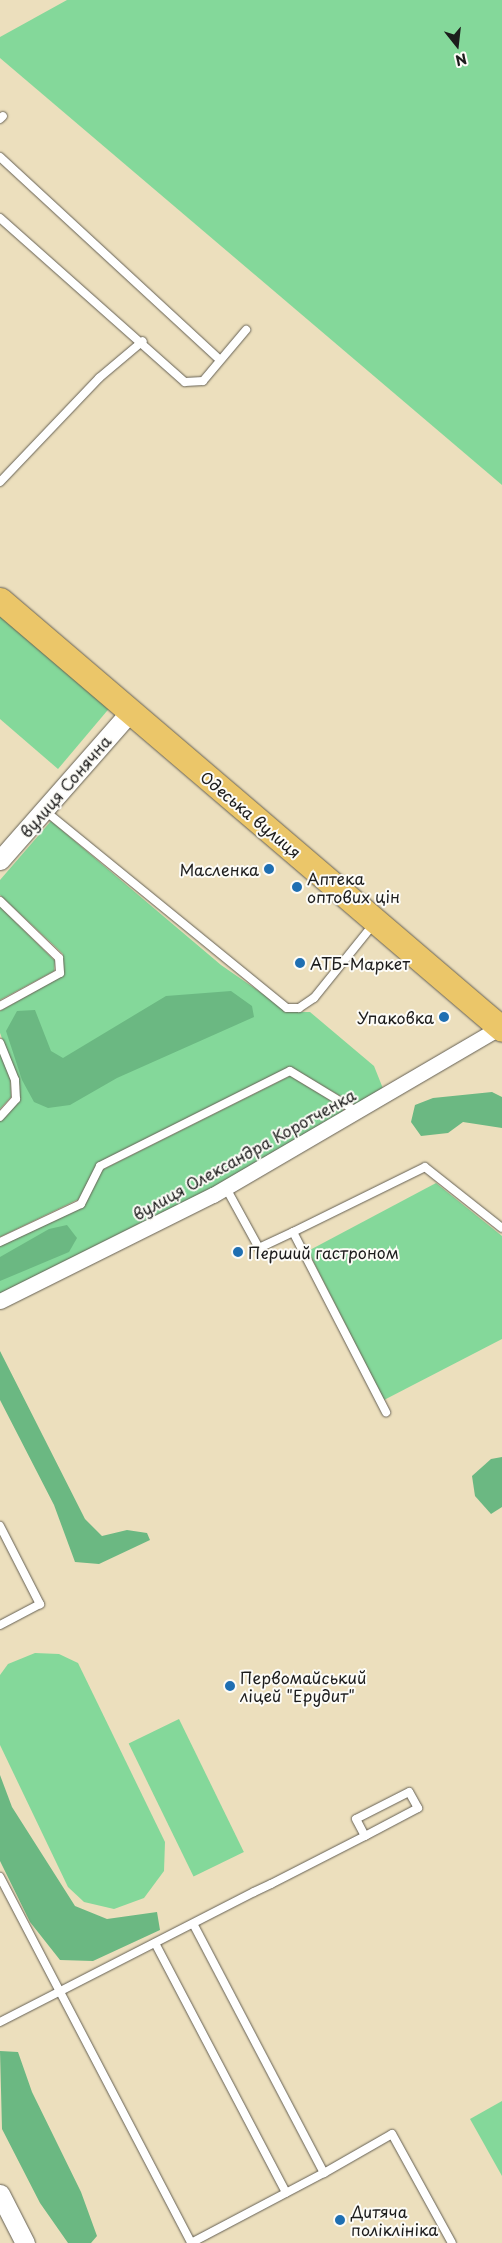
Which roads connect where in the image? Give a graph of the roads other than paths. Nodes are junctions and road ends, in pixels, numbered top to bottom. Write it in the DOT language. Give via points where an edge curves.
graph roads {
  1 [pos="0,157"];
  2 [pos="0,218"];
  3 [pos="246,330"];
  4 [pos="142,341"];
  5 [pos="220,360"];
  6 [pos="0,482"];
  7 [pos="0,600"];
  8 [pos="130,712"];
  9 [pos="44,810"];
  10 [pos="0,860"];
  11 [pos="0,901"];
  12 [pos="376,922"];
  13 [pos="0,1006"];
  14 [pos="501,1028"];
  15 [pos="0,1043"];
  16 [pos="358,1112"];
  17 [pos="0,1117"];
  18 [pos="226,1188"];
  19 [pos="502,1228"];
  20 [pos="293,1232"];
  21 [pos="0,1242"];
  22 [pos="0,1301"];
  23 [pos="386,1412"];
  24 [pos="0,1526"];
  25 [pos="0,1625"];
  26 [pos="364,1836"];
  27 [pos="0,1877"];
  28 [pos="193,1924"];
  29 [pos="155,1943"];
  30 [pos="59,1992"];
  31 [pos="0,2022"];
  32 [pos="324,2173"];
  33 [pos="286,2193"];
  34 [pos="0,2194"];
  35 [pos="25,2243"];
  36 [pos="191,2243"];
  37 [pos="452,2243"];
  1 -- 5 [label="lane"];
  2 -- 4 [label="lane"];
  3 -- 5 [label="lane"];
  4 -- 5 [label="lane" via="184,382 203,381"];
  4 -- 6 [label="lane" via="99,378"];
  7 -- 8 [label="main road, Одеська вулиця"];
  8 -- 9 [label="street, вулиця Сонячна"];
  8 -- 12 [label="main road, Одеська вулиця"];
  9 -- 10 [label="street, вулиця Сонячна"];
  9 -- 12 [label="lane" via="287,1008 299,1008 314,998"];
  11 -- 13 [label="lane" via="59,958 60,965 60,973"];
  12 -- 14 [label="main road, Одеська вулиця"];
  14 -- 16 [label="street, вулиця Олександра Коротченка"];
  15 -- 17 [label="lane" via="15,1080 16,1099"];
  16 -- 18 [label="street, вулиця Олександра Коротченка"];
  16 -- 21 [label="lane" via="290,1071 100,1166 81,1204"];
  18 -- 20 [label="lane" via="259,1248"];
  18 -- 22 [label="street, вулиця Олександра Коротченка"];
  19 -- 20 [label="lane" via="424,1167"];
  20 -- 23 [label="lane"];
  24 -- 25 [label="lane" via="40,1604"];
  26 -- 26 [label="lane" via="356,1819 410,1792 418,1808"];
  26 -- 28 [label="lane"];
  27 -- 30 [label="lane"];
  28 -- 29 [label="lane"];
  28 -- 32 [label="lane"];
  29 -- 30 [label="lane"];
  29 -- 33 [label="lane"];
  30 -- 31 [label="lane"];
  30 -- 36 [label="lane"];
  32 -- 33 [label="lane"];
  32 -- 37 [label="lane" via="392,2134"];
  33 -- 36 [label="lane"];
  34 -- 35 [label="street"];
}
